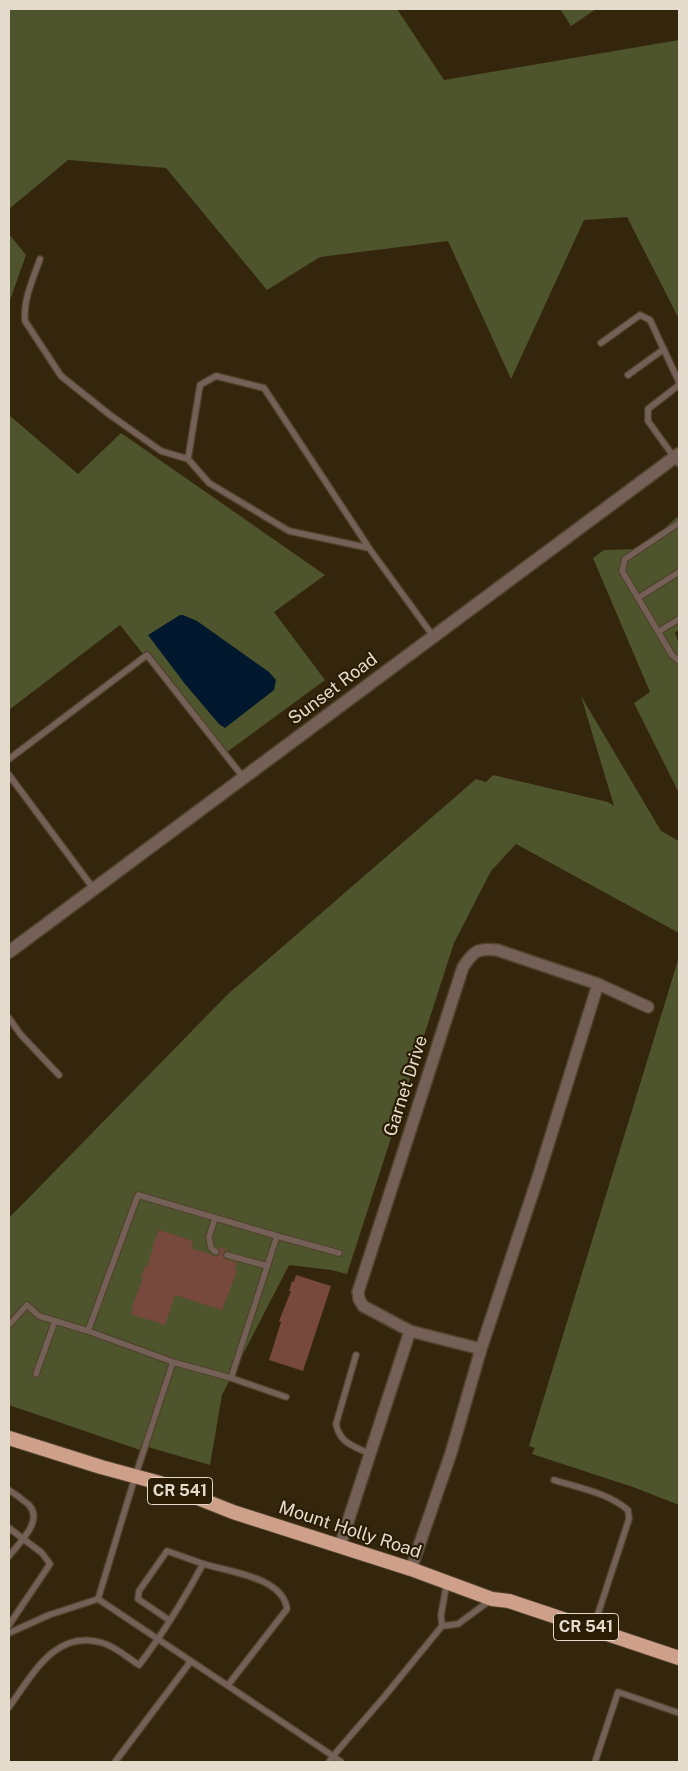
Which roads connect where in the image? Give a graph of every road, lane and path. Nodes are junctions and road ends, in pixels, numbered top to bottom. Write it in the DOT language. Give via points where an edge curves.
graph roads {
  1 [pos="40,259"];
  2 [pos="601,343"];
  3 [pos="664,349"];
  4 [pos="628,375"];
  5 [pos="679,384"];
  6 [pos="678,458"];
  7 [pos="188,459"];
  8 [pos="679,523"];
  9 [pos="369,548"];
  10 [pos="679,572"];
  11 [pos="638,598"];
  12 [pos="679,619"];
  13 [pos="658,632"];
  14 [pos="433,636"];
  15 [pos="679,661"];
  16 [pos="9,759"];
  17 [pos="9,776"];
  18 [pos="243,777"];
  19 [pos="93,888"];
  20 [pos="9,952"];
  21 [pos="598,984"];
  22 [pos="648,1007"];
  23 [pos="9,1018"];
  24 [pos="59,1075"];
  25 [pos="215,1218"];
  26 [pos="277,1236"];
  27 [pos="216,1252"];
  28 [pos="339,1253"];
  29 [pos="227,1255"];
  30 [pos="267,1266"];
  31 [pos="55,1321"];
  32 [pos="9,1325"];
  33 [pos="88,1331"];
  34 [pos="410,1332"];
  35 [pos="481,1350"];
  36 [pos="356,1355"];
  37 [pos="173,1362"];
  38 [pos="36,1374"];
  39 [pos="231,1378"];
  40 [pos="286,1397"];
  41 [pos="9,1438"];
  42 [pos="371,1454"];
  43 [pos="134,1477"];
  44 [pos="554,1480"];
  45 [pos="9,1490"];
  46 [pos="9,1528"];
  47 [pos="22,1538"];
  48 [pos="340,1546"];
  49 [pos="9,1556"];
  50 [pos="203,1564"];
  51 [pos="411,1568"];
  52 [pos="446,1582"];
  53 [pos="98,1599"];
  54 [pos="492,1599"];
  55 [pos="169,1620"];
  56 [pos="9,1625"];
  57 [pos="442,1626"];
  58 [pos="593,1629"];
  59 [pos="9,1633"];
  60 [pos="159,1640"];
  61 [pos="679,1658"];
  62 [pos="191,1662"];
  63 [pos="228,1685"];
  64 [pos="9,1707"];
  65 [pos="679,1713"];
  66 [pos="333,1756"];
  67 [pos="116,1762"];
  68 [pos="329,1762"];
  69 [pos="341,1762"];
  70 [pos="595,1762"];
  1 -- 7 [label="lane" via="27,299 25,321 61,376 161,451"];
  2 -- 3 [label="lane" via="640,315 650,320"];
  3 -- 4 [label="lane"];
  3 -- 5 [label="lane"];
  5 -- 6 [label="lane" via="648,409 648,421"];
  6 -- 14 [label="street, Sunset Road"];
  7 -- 9 [label="lane" via="209,483 289,531"];
  7 -- 9 [label="lane" via="200,385 216,376 264,388"];
  8 -- 11 [label="lane" via="625,559 622,571"];
  9 -- 14 [label="lane"];
  10 -- 11 [label="lane"];
  11 -- 13 [label="lane"];
  12 -- 13 [label="lane"];
  13 -- 15 [label="lane"];
  14 -- 18 [label="street, Sunset Road"];
  16 -- 18 [label="lane" via="147,655"];
  17 -- 19 [label="lane"];
  18 -- 19 [label="street, Sunset Road"];
  19 -- 20 [label="street, Sunset Road"];
  21 -- 22 [label="street, Garnet Drive"];
  21 -- 34 [label="street, Garnet Drive" via="497,950 480,949 463,967 358,1292 363,1306"];
  21 -- 35 [label="street"];
  23 -- 24 [label="lane"];
  25 -- 26 [label="lane"];
  25 -- 27 [label="lane" via="209,1237 211,1248"];
  25 -- 33 [label="lane" via="138,1195"];
  26 -- 28 [label="lane"];
  26 -- 30 [label="lane"];
  29 -- 30 [label="lane"];
  30 -- 39 [label="lane"];
  31 -- 32 [label="lane" via="39,1316 27,1305"];
  31 -- 33 [label="lane"];
  31 -- 38 [label="lane"];
  33 -- 37 [label="lane"];
  34 -- 35 [label="street, Garnet Drive"];
  34 -- 42 [label="street"];
  35 -- 51 [label="street" via="451,1453"];
  36 -- 42 [label="lane" via="336,1424 344,1441"];
  37 -- 39 [label="lane"];
  37 -- 43 [label="lane"];
  39 -- 40 [label="lane"];
  41 -- 43 [label="highway, Mount Holly Road / CR 541"];
  42 -- 48 [label="street"];
  43 -- 48 [label="highway, Mount Holly Road / CR 541" via="160,1483 233,1512"];
  43 -- 53 [label="lane"];
  44 -- 58 [label="lane" via="606,1496 628,1510 629,1519"];
  45 -- 47 [label="lane" via="29,1504 33,1511 35,1519"];
  46 -- 47 [label="lane"];
  47 -- 49 [label="lane"];
  47 -- 56 [label="lane" via="42,1553 50,1564"];
  48 -- 51 [label="highway, Mount Holly Road / CR 541"];
  50 -- 55 [label="lane"];
  50 -- 55 [label="lane" via="167,1551 139,1591 138,1598"];
  50 -- 63 [label="lane" via="266,1583 286,1601 287,1610"];
  51 -- 52 [label="highway, Mount Holly Road / CR 541"];
  52 -- 54 [label="highway, Mount Holly Road / CR 541"];
  52 -- 57 [label="lane"];
  53 -- 59 [label="lane" via="49,1615"];
  53 -- 60 [label="lane"];
  54 -- 57 [label="lane" via="458,1624"];
  54 -- 58 [label="highway, Mount Holly Road / CR 541" via="509,1601"];
  55 -- 60 [label="lane"];
  57 -- 66 [label="lane"];
  58 -- 61 [label="highway, Mount Holly Road / CR 541"];
  60 -- 62 [label="lane"];
  60 -- 64 [label="lane" via="140,1665 105,1644 90,1640 73,1641 44,1658"];
  62 -- 63 [label="lane"];
  62 -- 67 [label="lane"];
  63 -- 66 [label="lane"];
  65 -- 70 [label="lane" via="618,1692"];
  66 -- 68 [label="lane"];
  66 -- 69 [label="lane"];
}
